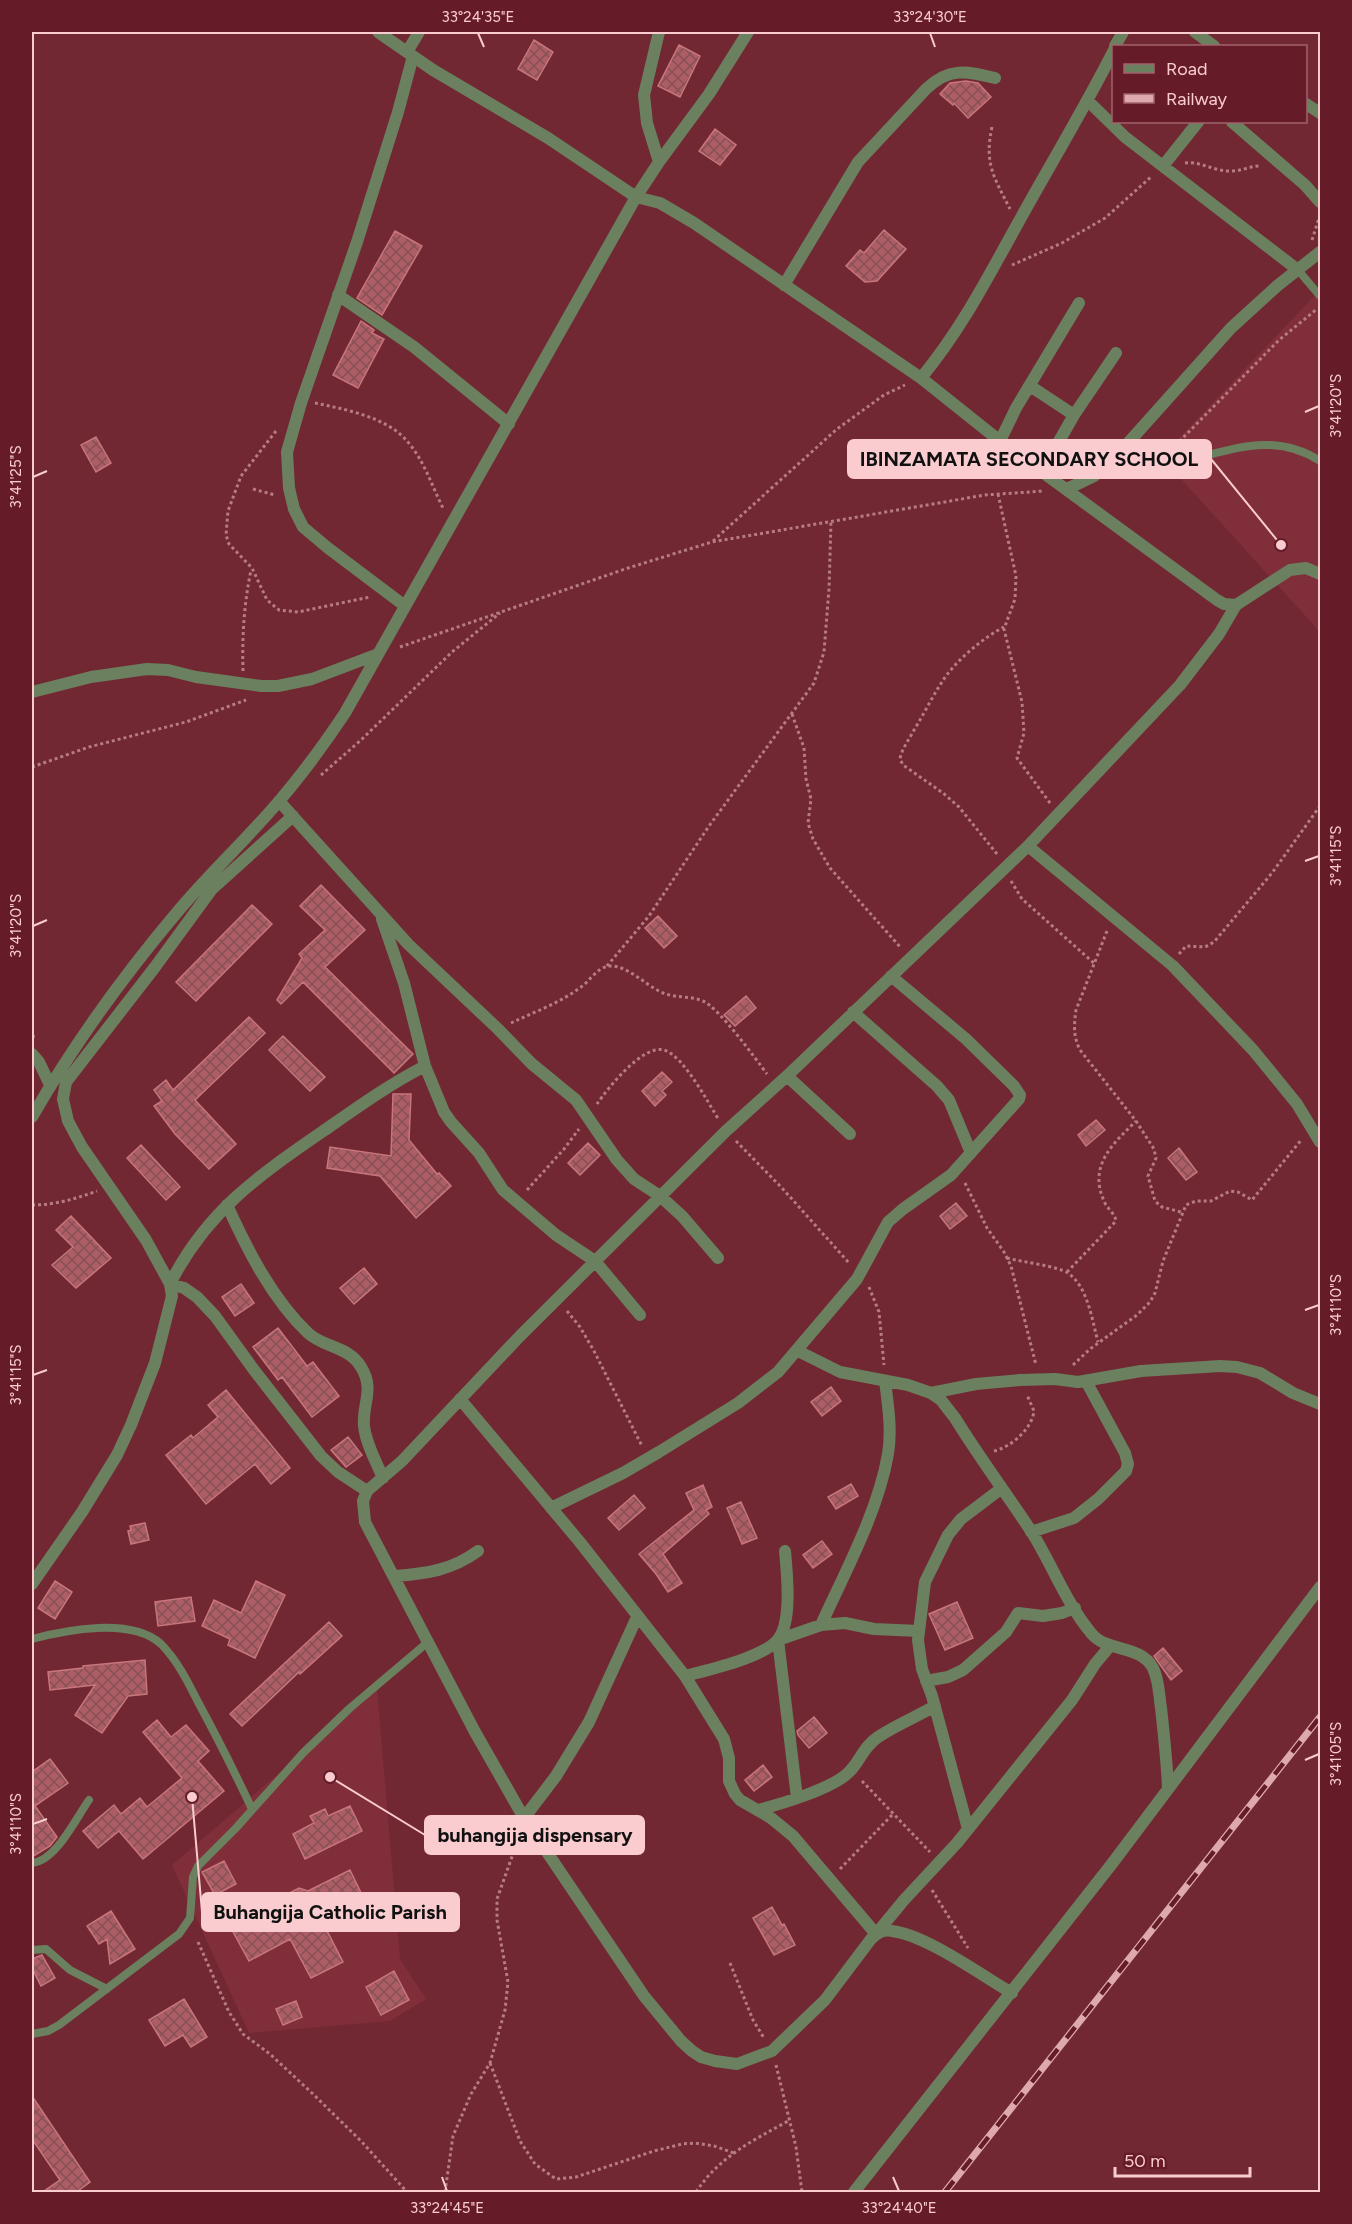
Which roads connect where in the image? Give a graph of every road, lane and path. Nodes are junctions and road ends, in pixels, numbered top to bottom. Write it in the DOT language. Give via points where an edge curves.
graph roads {
  1 [pos="378,32"];
  2 [pos="419,32"];
  3 [pos="659,32"];
  4 [pos="748,32"];
  5 [pos="1195,32"];
  6 [pos="1213,45"];
  7 [pos="1112,52"];
  8 [pos="410,54"];
  9 [pos="995,78"];
  10 [pos="1088,101"];
  11 [pos="1197,123"];
  12 [pos="1233,123"];
  13 [pos="992,127"];
  14 [pos="659,162"];
  15 [pos="1163,166"];
  16 [pos="1284,168"];
  17 [pos="636,197"];
  18 [pos="1319,200"];
  19 [pos="1017,224"];
  20 [pos="1311,241"];
  21 [pos="1320,252"];
  22 [pos="1298,270"];
  23 [pos="989,277"];
  24 [pos="784,285"];
  25 [pos="338,295"];
  26 [pos="1320,296"];
  27 [pos="1079,303"];
  28 [pos="1320,306"];
  29 [pos="1116,353"];
  30 [pos="921,378"];
  31 [pos="1030,386"];
  32 [pos="309,402"];
  33 [pos="1074,415"];
  34 [pos="509,424"];
  35 [pos="280,427"];
  36 [pos="1000,441"];
  37 [pos="1320,461"];
  38 [pos="1158,465"];
  39 [pos="1042,471"];
  40 [pos="1094,476"];
  41 [pos="253,489"];
  42 [pos="1067,489"];
  43 [pos="998,494"];
  44 [pos="292,499"];
  45 [pos="831,521"];
  46 [pos="451,525"];
  47 [pos="712,542"];
  48 [pos="252,568"];
  49 [pos="1320,574"];
  50 [pos="389,594"];
  51 [pos="1236,604"];
  52 [pos="405,606"];
  53 [pos="504,610"];
  54 [pos="1004,627"];
  55 [pos="378,654"];
  56 [pos="244,682"];
  57 [pos="32,692"];
  58 [pos="254,696"];
  59 [pos="792,714"];
  60 [pos="32,767"];
  61 [pos="315,779"];
  62 [pos="279,801"];
  63 [pos="1320,806"];
  64 [pos="1058,814"];
  65 [pos="293,816"];
  66 [pos="1028,846"];
  67 [pos="1005,868"];
  68 [pos="380,914"];
  69 [pos="1114,916"];
  70 [pos="909,959"];
  71 [pos="1095,964"];
  72 [pos="607,966"];
  73 [pos="1173,966"];
  74 [pos="891,976"];
  75 [pos="853,1012"];
  76 [pos="498,1029"];
  77 [pos="32,1054"];
  78 [pos="425,1066"];
  79 [pos="787,1076"];
  80 [pos="50,1085"];
  81 [pos="777,1086"];
  82 [pos="589,1116"];
  83 [pos="32,1117"];
  84 [pos="1136,1121"];
  85 [pos="1311,1125"];
  86 [pos="726,1131"];
  87 [pos="850,1134"];
  88 [pos="1320,1142"];
  89 [pos="971,1153"];
  90 [pos="958,1167"];
  91 [pos="110,1187"];
  92 [pos="660,1196"];
  93 [pos="516,1201"];
  94 [pos="32,1205"];
  95 [pos="227,1205"];
  96 [pos="1181,1212"];
  97 [pos="718,1258"];
  98 [pos="1007,1258"];
  99 [pos="595,1261"];
  100 [pos="1066,1272"];
  101 [pos="861,1274"];
  102 [pos="170,1284"];
  103 [pos="555,1301"];
  104 [pos="640,1315"];
  105 [pos="1098,1342"];
  106 [pos="798,1351"];
  107 [pos="1039,1378"];
  108 [pos="885,1379"];
  109 [pos="1020,1380"];
  110 [pos="1064,1380"];
  111 [pos="1086,1382"];
  112 [pos="931,1393"];
  113 [pos="460,1399"];
  114 [pos="1320,1404"];
  115 [pos="974,1448"];
  116 [pos="649,1458"];
  117 [pos="383,1478"];
  118 [pos="1002,1488"];
  119 [pos="367,1491"];
  120 [pos="551,1508"];
  121 [pos="1031,1532"];
  122 [pos="478,1551"];
  123 [pos="785,1551"];
  124 [pos="394,1576"];
  125 [pos="32,1584"];
  126 [pos="1320,1587"];
  127 [pos="1075,1608"];
  128 [pos="637,1617"];
  129 [pos="821,1625"];
  130 [pos="919,1631"];
  131 [pos="1096,1638"];
  132 [pos="32,1639"];
  133 [pos="778,1640"];
  134 [pos="428,1642"];
  135 [pos="1110,1646"];
  136 [pos="1095,1664"];
  137 [pos="685,1676"];
  138 [pos="926,1681"];
  139 [pos="934,1706"];
  140 [pos="852,1769"];
  141 [pos="1168,1789"];
  142 [pos="797,1798"];
  143 [pos="89,1800"];
  144 [pos="252,1809"];
  145 [pos="758,1810"];
  146 [pos="893,1814"];
  147 [pos="524,1818"];
  148 [pos="968,1829"];
  149 [pos="940,1861"];
  150 [pos="32,1863"];
  151 [pos="830,1879"];
  152 [pos="924,1879"];
  153 [pos="876,1934"];
  154 [pos="198,1942"];
  155 [pos="32,1950"];
  156 [pos="730,1963"];
  157 [pos="977,1972"];
  158 [pos="107,1989"];
  159 [pos="1012,1994"];
  160 [pos="32,2034"];
  161 [pos="772,2051"];
  162 [pos="490,2063"];
  163 [pos="790,2120"];
  164 [pos="734,2153"];
  165 [pos="407,2193"];
  166 [pos="445,2193"];
  167 [pos="696,2193"];
  168 [pos="802,2193"];
  169 [pos="854,2193"];
  1 -- 8 [label="street"];
  2 -- 8 [label="street"];
  3 -- 14 [label="street" via="644,95 647,123"];
  4 -- 14 [label="street"];
  5 -- 6 [label="street"];
  7 -- 10 [label="street"];
  8 -- 17 [label="street"];
  8 -- 25 [label="street" via="398,112"];
  9 -- 24 [label="street" via="952,73 926,89 858,162"];
  10 -- 15 [label="street"];
  10 -- 19 [label="street"];
  11 -- 15 [label="street"];
  12 -- 16 [label="street"];
  13 -- 19 [label="path" via="987,152"];
  14 -- 17 [label="street"];
  15 -- 16 [label="path" via="1192,162 1231,171 1252,166"];
  15 -- 22 [label="street"];
  15 -- 23 [label="path" via="1105,218"];
  16 -- 18 [label="street"];
  17 -- 24 [label="street" via="660,203 694,223"];
  17 -- 34 [label="street"];
  18 -- 20 [label="path" via="1319,220"];
  19 -- 23 [label="street"];
  21 -- 22 [label="street"];
  22 -- 26 [label="lane"];
  22 -- 40 [label="street" via="1231,328"];
  23 -- 30 [label="street" via="944,350"];
  24 -- 30 [label="street"];
  25 -- 34 [label="street" via="414,347"];
  25 -- 44 [label="street" via="287,452"];
  27 -- 31 [label="street"];
  28 -- 38 [label="path" via="1279,340"];
  29 -- 33 [label="street"];
  30 -- 36 [label="street"];
  30 -- 47 [label="path" via="884,395 837,429"];
  31 -- 33 [label="street"];
  31 -- 36 [label="street"];
  32 -- 46 [label="path" via="376,420 405,438"];
  33 -- 39 [label="street"];
  34 -- 46 [label="street"];
  35 -- 48 [label="path" via="241,476 228,511 227,540"];
  36 -- 39 [label="street"];
  37 -- 38 [label="lane" via="1288,446 1266,444"];
  38 -- 40 [label="lane"];
  39 -- 42 [label="street"];
  40 -- 42 [label="street"];
  41 -- 44 [label="path"];
  42 -- 43 [label="path"];
  42 -- 51 [label="street" via="1216,600"];
  43 -- 45 [label="path"];
  43 -- 54 [label="path" via="1016,576 1015,599"];
  44 -- 50 [label="street" via="299,521 309,534"];
  45 -- 47 [label="path"];
  45 -- 59 [label="path" via="823,659 814,683"];
  46 -- 52 [label="street"];
  47 -- 53 [label="path"];
  48 -- 50 [label="path" via="267,600 288,612"];
  48 -- 56 [label="path" via="244,606"];
  49 -- 51 [label="street" via="1306,568 1290,570"];
  50 -- 52 [label="street"];
  51 -- 64 [label="street" via="1219,634 1180,685"];
  52 -- 55 [label="street"];
  53 -- 55 [label="path"];
  53 -- 61 [label="path" via="452,652"];
  54 -- 64 [label="path" via="1022,702 1024,733 1017,758"];
  54 -- 67 [label="path" via="976,646 942,680 904,745 900,761 959,807"];
  55 -- 56 [label="street" via="299,683 278,686"];
  55 -- 62 [label="street" via="314,759"];
  56 -- 57 [label="street" via="137,669"];
  58 -- 60 [label="path" via="208,715 89,747"];
  59 -- 70 [label="path" via="804,748 811,799 808,823 818,848"];
  59 -- 72 [label="path" via="709,826 654,909"];
  62 -- 65 [label="street"];
  62 -- 80 [label="street" via="179,910 81,1037"];
  63 -- 73 [label="path" via="1272,873 1214,942 1206,947 1184,947"];
  64 -- 66 [label="street"];
  65 -- 68 [label="street"];
  65 -- 91 [label="street" via="212,889 66,1082 63,1099 68,1121"];
  66 -- 67 [label="street"];
  66 -- 69 [label="street"];
  67 -- 70 [label="street"];
  67 -- 71 [label="path" via="1019,896"];
  68 -- 76 [label="street"];
  68 -- 78 [label="street" via="404,983"];
  69 -- 71 [label="path"];
  69 -- 73 [label="street"];
  70 -- 74 [label="street"];
  71 -- 84 [label="path" via="1076,1010 1075,1037 1080,1050"];
  72 -- 76 [label="path" via="560,1000"];
  72 -- 81 [label="path" via="624,970 665,994 708,1004"];
  73 -- 85 [label="street" via="1253,1050"];
  74 -- 75 [label="street"];
  74 -- 89 [label="street" via="966,1039 1020,1095"];
  75 -- 79 [label="street"];
  75 -- 89 [label="street" via="949,1100"];
  76 -- 82 [label="street"];
  77 -- 80 [label="street"];
  78 -- 93 [label="street" via="444,1112 479,1153 498,1185"];
  78 -- 95 [label="street" via="362,1103 278,1161"];
  79 -- 81 [label="street"];
  79 -- 87 [label="street"];
  80 -- 83 [label="street"];
  81 -- 86 [label="street"];
  82 -- 86 [label="path" via="625,1071 648,1053 661,1050 671,1054 685,1069"];
  82 -- 92 [label="street" via="617,1160 634,1179"];
  82 -- 93 [label="path"];
  84 -- 96 [label="path" via="1156,1158 1148,1176 1155,1201"];
  84 -- 100 [label="path" via="1112,1145 1101,1164 1103,1198 1116,1221"];
  85 -- 88 [label="street"];
  85 -- 96 [label="path" via="1252,1200 1230,1191 1211,1201 1189,1203"];
  86 -- 92 [label="street"];
  86 -- 101 [label="path"];
  89 -- 90 [label="street"];
  90 -- 98 [label="path" via="974,1206"];
  90 -- 101 [label="street" via="888,1222"];
  91 -- 94 [label="path" via="69,1201"];
  91 -- 102 [label="street"];
  92 -- 97 [label="street"];
  92 -- 99 [label="street"];
  93 -- 99 [label="street"];
  95 -- 102 [label="street" via="192,1244"];
  95 -- 117 [label="street" via="264,1278 300,1325 313,1337 353,1356 362,1368 368,1390 364,1426"];
  96 -- 105 [label="path" via="1150,1302 1132,1320"];
  98 -- 100 [label="path"];
  98 -- 107 [label="path"];
  99 -- 103 [label="street"];
  99 -- 104 [label="street"];
  100 -- 105 [label="path" via="1081,1287"];
  101 -- 106 [label="street"];
  101 -- 108 [label="path" via="879,1312"];
  102 -- 119 [label="street" via="197,1297 216,1316 321,1456"];
  102 -- 125 [label="street" via="168,1316 131,1425 82,1512"];
  103 -- 113 [label="street"];
  103 -- 116 [label="path" via="580,1327"];
  105 -- 110 [label="path"];
  106 -- 108 [label="street" via="840,1372"];
  106 -- 116 [label="street" via="738,1403"];
  107 -- 109 [label="street"];
  107 -- 110 [label="street"];
  108 -- 112 [label="street"];
  108 -- 129 [label="street" via="890,1432 884,1473"];
  109 -- 112 [label="street"];
  109 -- 115 [label="path" via="1034,1411 1030,1422 1007,1446 995,1451"];
  110 -- 111 [label="street"];
  111 -- 114 [label="street" via="1141,1371 1237,1367 1260,1373"];
  111 -- 121 [label="street" via="1125,1453 1127,1469 1074,1518"];
  112 -- 115 [label="street" via="941,1400"];
  113 -- 117 [label="street"];
  113 -- 120 [label="street"];
  115 -- 118 [label="street"];
  116 -- 120 [label="street"];
  117 -- 119 [label="street"];
  118 -- 121 [label="street"];
  118 -- 130 [label="street" via="961,1519 948,1535 925,1582"];
  119 -- 124 [label="street" via="363,1501 365,1522"];
  120 -- 128 [label="street"];
  121 -- 127 [label="street"];
  122 -- 124 [label="street" via="440,1571"];
  123 -- 133 [label="street" via="788,1596"];
  124 -- 134 [label="street"];
  126 -- 141 [label="street"];
  127 -- 131 [label="street"];
  127 -- 138 [label="street" via="1043,1616 1018,1613 1006,1632 963,1670"];
  128 -- 137 [label="street"];
  128 -- 147 [label="street" via="589,1722"];
  129 -- 130 [label="street" via="848,1623 874,1629"];
  129 -- 133 [label="street"];
  130 -- 138 [label="street" via="918,1651"];
  131 -- 135 [label="street"];
  131 -- 136 [label="street"];
  132 -- 144 [label="lane" via="90,1628 133,1632 160,1643 185,1676"];
  133 -- 137 [label="street" via="726,1665"];
  133 -- 142 [label="street"];
  134 -- 144 [label="lane" via="350,1708"];
  134 -- 147 [label="street"];
  135 -- 136 [label="street"];
  135 -- 141 [label="street" via="1142,1656 1154,1669"];
  136 -- 148 [label="street" via="1072,1700"];
  137 -- 145 [label="street" via="724,1739 731,1787 740,1800"];
  138 -- 139 [label="street"];
  139 -- 140 [label="street" via="878,1737 864,1749"];
  139 -- 148 [label="street"];
  140 -- 142 [label="street"];
  140 -- 146 [label="path"];
  141 -- 159 [label="street"];
  142 -- 145 [label="street"];
  143 -- 150 [label="lane" via="56,1848"];
  144 -- 158 [label="lane" via="196,1868 190,1918 185,1928"];
  145 -- 151 [label="street" via="793,1836"];
  146 -- 149 [label="path"];
  146 -- 151 [label="path"];
  147 -- 161 [label="street" via="629,1975 681,2041 701,2057 727,2064 750,2061"];
  147 -- 162 [label="path" via="497,1899 508,1982 505,2010"];
  148 -- 149 [label="street"];
  149 -- 152 [label="street"];
  151 -- 153 [label="street"];
  152 -- 153 [label="street"];
  152 -- 157 [label="path" via="958,1930"];
  153 -- 157 [label="street" via="892,1931 907,1935"];
  153 -- 161 [label="street" via="825,2000"];
  154 -- 165 [label="path" via="243,2034 321,2102"];
  155 -- 158 [label="lane" via="46,1949 70,1970"];
  156 -- 161 [label="path" via="753,2020"];
  157 -- 159 [label="street"];
  158 -- 160 [label="lane" via="55,2028"];
  159 -- 169 [label="street"];
  161 -- 163 [label="path"];
  162 -- 164 [label="path" via="520,2141 535,2164 556,2179 576,2177 682,2144 714,2146"];
  162 -- 166 [label="path" via="456,2128"];
  163 -- 164 [label="path"];
  163 -- 168 [label="path"];
  164 -- 167 [label="path" via="720,2162"];
}
